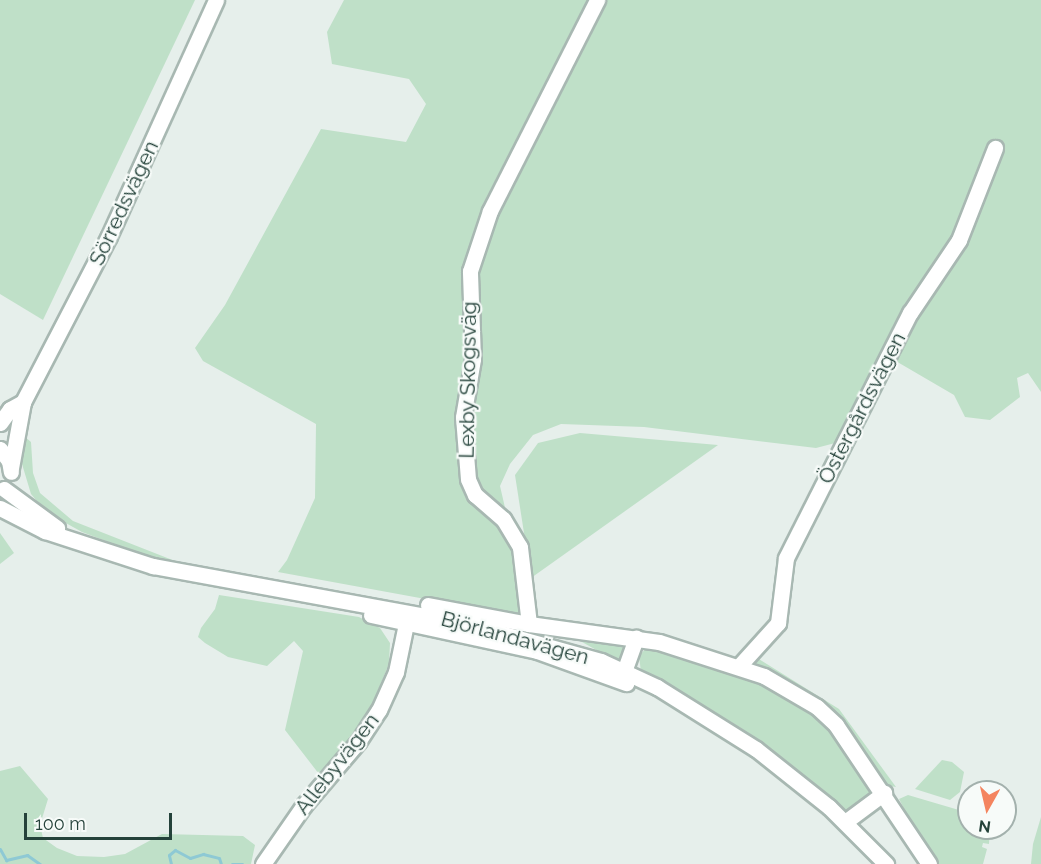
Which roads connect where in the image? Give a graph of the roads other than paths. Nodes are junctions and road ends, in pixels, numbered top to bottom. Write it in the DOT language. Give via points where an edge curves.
graph roads {
  1 [pos="216,0"];
  2 [pos="597,0"];
  3 [pos="995,148"];
  4 [pos="23,402"];
  5 [pos="0,423"];
  6 [pos="0,449"];
  7 [pos="11,468"];
  8 [pos="2,490"];
  9 [pos="0,508"];
  10 [pos="72,538"];
  11 [pos="408,612"];
  12 [pos="529,624"];
  13 [pos="636,638"];
  14 [pos="740,665"];
  15 [pos="623,676"];
  16 [pos="885,793"];
  17 [pos="845,822"];
  18 [pos="263,864"];
  19 [pos="886,864"];
  20 [pos="929,864"];
  1 -- 4 [label="street, Sörredsvägen" via="109,236"];
  2 -- 12 [label="street, Lexby Skogsväg" via="490,211 470,271 473,359 463,417 468,479 474,495 503,519 520,547"];
  3 -- 14 [label="street, Östergårdsvägen" via="959,240 910,313 786,558 778,623"];
  4 -- 5 [label="street, Sörredsvägen"];
  4 -- 7 [label="street, Sörredsvägen"];
  6 -- 7 [label="street"];
  7 -- 8 [label="street, Sörredsvägen"];
  8 -- 10 [label="street, Björlandavägen"];
  9 -- 10 [label="street, Björlandavägen" via="45,531"];
  10 -- 11 [label="street, Björlandavägen" via="153,566 302,596"];
  11 -- 12 [label="street, Björlandavägen" via="466,612"];
  11 -- 15 [label="street, Björlandavägen"];
  11 -- 18 [label="street, Allebyvägen" via="396,672 379,710"];
  12 -- 13 [label="street"];
  13 -- 14 [label="street"];
  13 -- 15 [label="street"];
  14 -- 16 [label="street" via="794,692 824,713"];
  15 -- 17 [label="street, Björlandavägen" via="714,721 784,769"];
  16 -- 17 [label="street"];
  16 -- 20 [label="street"];
  17 -- 19 [label="street, Björlandavägen"];
}
